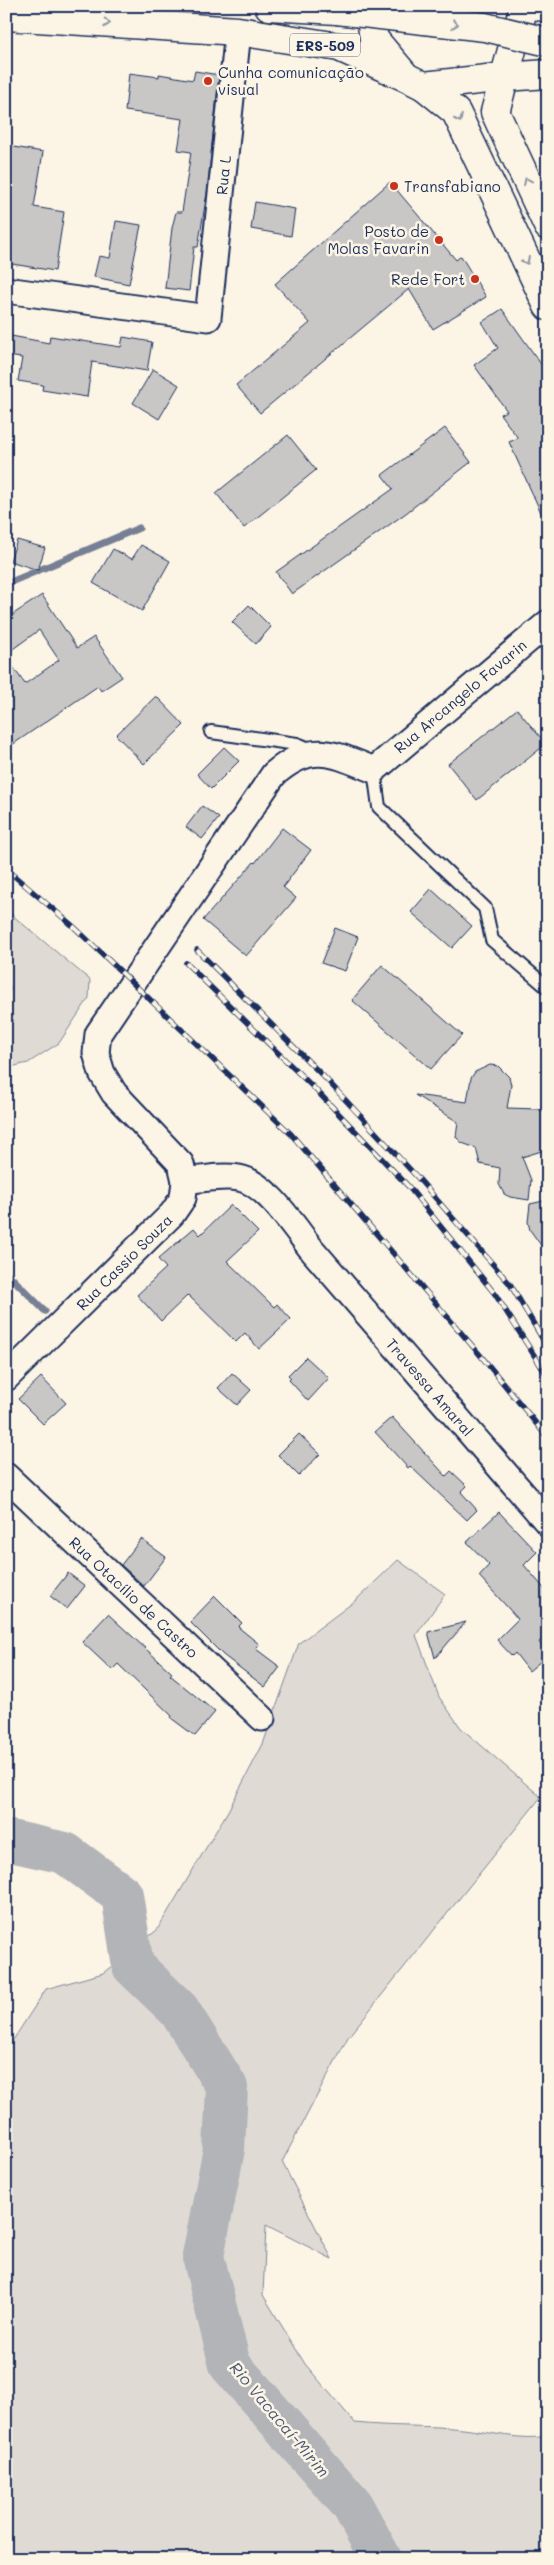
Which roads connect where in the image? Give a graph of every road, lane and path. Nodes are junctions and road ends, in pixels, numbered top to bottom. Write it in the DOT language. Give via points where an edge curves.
graph roads {
  1 [pos="269,6"];
  2 [pos="369,6"];
  3 [pos="531,8"];
  4 [pos="6,16"];
  5 [pos="238,32"];
  6 [pos="548,42"];
  7 [pos="548,74"];
  8 [pos="505,77"];
  9 [pos="415,82"];
  10 [pos="548,226"];
  11 [pos="6,290"];
  12 [pos="548,306"];
  13 [pos="548,623"];
  14 [pos="212,732"];
  15 [pos="320,753"];
  16 [pos="374,770"];
  17 [pos="548,988"];
  18 [pos="185,1181"];
  19 [pos="6,1378"];
  20 [pos="6,1476"];
  21 [pos="548,1523"];
  22 [pos="262,1718"];
  1 -- 6 [label="main road, ERS-509, one-way, bridge" via="337,10 485,27"];
  2 -- 9 [label="main road" via="374,39"];
  3 -- 8 [label="main road"];
  4 -- 5 [label="main road, ERS-509, one-way"];
  5 -- 9 [label="main road, ERS-509" via="339,47"];
  5 -- 11 [label="street, Rua L" via="208,318"];
  7 -- 8 [label="main road"];
  8 -- 9 [label="main road"];
  10 -- 8 [label="main road, one-way" via="495,112"];
  9 -- 12 [label="main road, one-way" via="456,112"];
  13 -- 16 [label="street, Rua Arcangelo Favarin"];
  14 -- 15 [label="lane" via="297,744"];
  15 -- 16 [label="street" via="337,755"];
  15 -- 18 [label="street" via="299,755 274,774 98,1034 96,1053 102,1073 114,1093 181,1164"];
  16 -- 17 [label="lane" via="378,807 485,908 492,940"];
  18 -- 19 [label="street, Rua Cassio Souza" via="183,1198 172,1214"];
  18 -- 21 [label="street, Travessa Amaral" via="240,1178 258,1187"];
  20 -- 22 [label="street, Rua Otacílio de Castro"];
}
